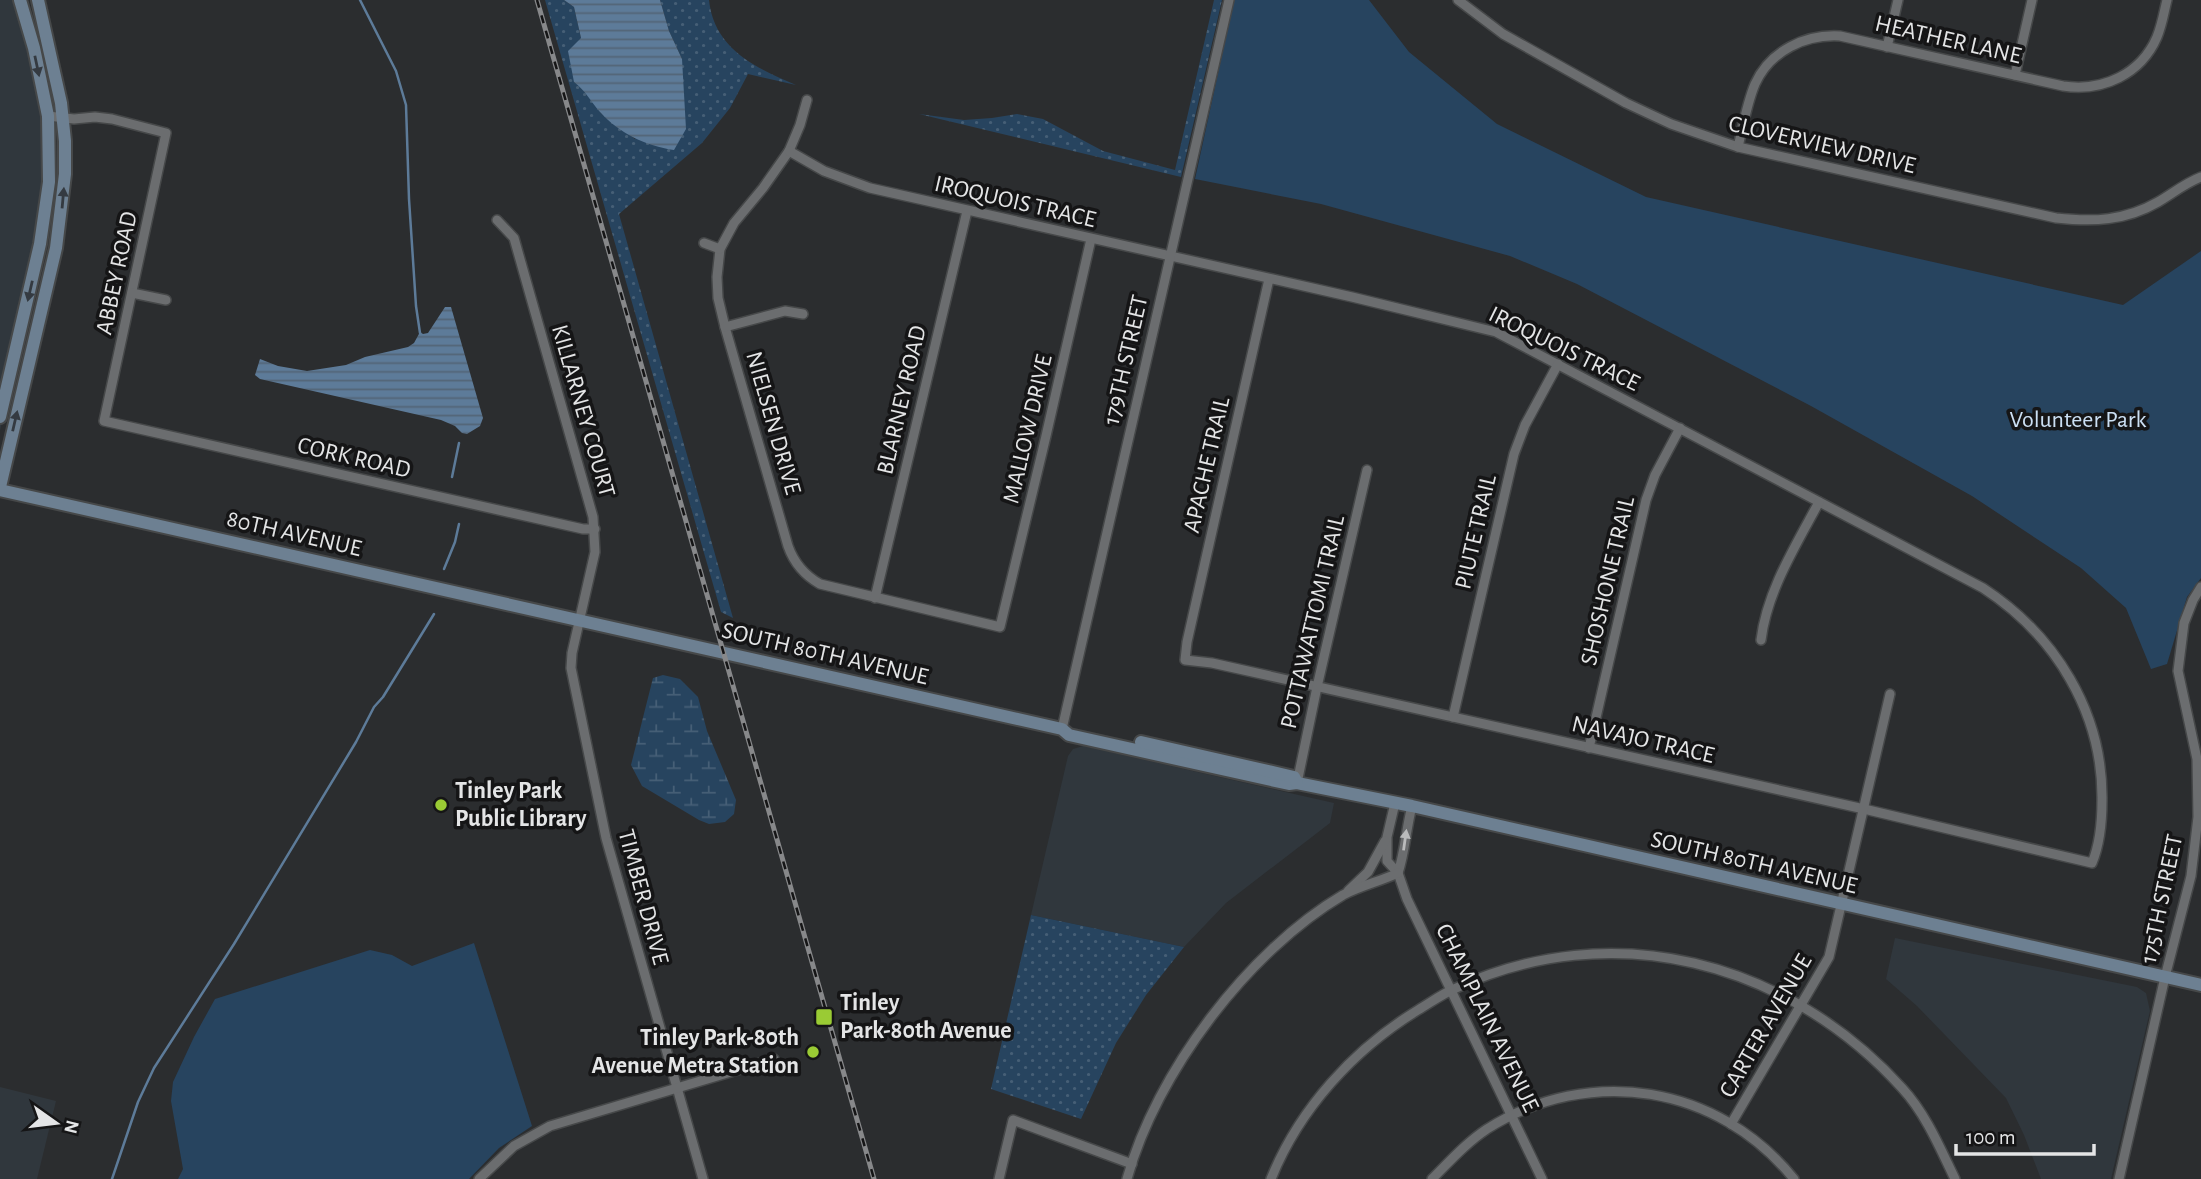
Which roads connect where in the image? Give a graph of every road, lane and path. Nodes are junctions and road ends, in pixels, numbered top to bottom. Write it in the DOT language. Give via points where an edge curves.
graph roads {
  1 [pos="20,0"];
  2 [pos="38,0"];
  3 [pos="1228,0"];
  4 [pos="1458,0"];
  5 [pos="1898,0"];
  6 [pos="2032,0"];
  7 [pos="2167,0"];
  8 [pos="1887,47"];
  9 [pos="2015,75"];
  10 [pos="807,100"];
  11 [pos="48,116"];
  12 [pos="63,118"];
  13 [pos="1738,147"];
  14 [pos="789,151"];
  15 [pos="2201,177"];
  16 [pos="967,211"];
  17 [pos="497,220"];
  18 [pos="1091,239"];
  19 [pos="704,243"];
  20 [pos="720,249"];
  21 [pos="1170,257"];
  22 [pos="1269,279"];
  23 [pos="132,293"];
  24 [pos="166,300"];
  25 [pos="803,314"];
  26 [pos="725,327"];
  27 [pos="1558,364"];
  28 [pos="0,417"];
  29 [pos="104,421"];
  30 [pos="1680,428"];
  31 [pos="1367,470"];
  32 [pos="0,488"];
  33 [pos="1819,502"];
  34 [pos="595,529"];
  35 [pos="2201,587"];
  36 [pos="875,598"];
  37 [pos="579,620"];
  38 [pos="1000,627"];
  39 [pos="1760,640"];
  40 [pos="1185,660"];
  41 [pos="1317,687"];
  42 [pos="1890,694"];
  43 [pos="1453,717"];
  44 [pos="1062,729"];
  45 [pos="1589,748"];
  46 [pos="1297,783"];
  47 [pos="1395,803"];
  48 [pos="1412,806"];
  49 [pos="1864,809"];
  50 [pos="1387,837"];
  51 [pos="2092,863"];
  52 [pos="1398,873"];
  53 [pos="1345,894"];
  54 [pos="1842,905"];
  55 [pos="2165,977"];
  56 [pos="2201,985"];
  57 [pos="1451,990"];
  58 [pos="1800,1004"];
  59 [pos="774,1059"];
  60 [pos="676,1088"];
  61 [pos="1511,1116"];
  62 [pos="1731,1124"];
  63 [pos="1132,1164"];
  64 [pos="479,1179"];
  65 [pos="703,1179"];
  66 [pos="999,1179"];
  67 [pos="1127,1179"];
  68 [pos="1271,1179"];
  69 [pos="1432,1179"];
  70 [pos="1542,1179"];
  71 [pos="1794,1179"];
  72 [pos="1955,1179"];
  73 [pos="2119,1179"];
  1 -- 11 [label="street, one-way"];
  2 -- 12 [label="street"];
  3 -- 21 [label="street, 179TH STREET"];
  4 -- 13 [label="street, CLOVERVIEW DRIVE" via="1503,34 1626,103"];
  5 -- 8 [label="street"];
  6 -- 9 [label="street"];
  7 -- 9 [label="street, HEATHER LANE" via="2153,46 2132,70 2113,81 2072,87"];
  8 -- 9 [label="street, HEATHER LANE"];
  8 -- 13 [label="street, HEATHER LANE" via="1831,36 1787,48 1769,62 1756,81"];
  10 -- 14 [label="street, NIELSEN DRIVE"];
  11 -- 12 [label="street"];
  11 -- 28 [label="street, one-way" via="49,182 40,244"];
  12 -- 23 [label="street, ABBEY ROAD" via="112,119 166,133"];
  32 -- 12 [label="street, one-way" via="56,248 65,174"];
  13 -- 15 [label="street, CLOVERVIEW DRIVE" via="2087,221 2142,210"];
  14 -- 16 [label="street, IROQUOIS TRACE" via="870,188"];
  14 -- 20 [label="street, NIELSEN DRIVE" via="734,223"];
  16 -- 18 [label="street, IROQUOIS TRACE"];
  16 -- 36 [label="street, BLARNEY ROAD"];
  17 -- 34 [label="street, KILLARNEY COURT" via="514,238"];
  18 -- 21 [label="street, IROQUOIS TRACE"];
  18 -- 38 [label="street, MALLOW DRIVE"];
  19 -- 20 [label="street"];
  20 -- 26 [label="street, NIELSEN DRIVE" via="717,288"];
  21 -- 22 [label="street, IROQUOIS TRACE"];
  21 -- 44 [label="street, 179TH STREET"];
  22 -- 27 [label="street, IROQUOIS TRACE" via="1485,329"];
  22 -- 40 [label="street, APACHE TRAIL"];
  23 -- 24 [label="street"];
  23 -- 29 [label="street, ABBEY ROAD"];
  25 -- 26 [label="street" via="785,311"];
  26 -- 36 [label="street, NIELSEN DRIVE" via="792,556 815,581"];
  27 -- 30 [label="street, IROQUOIS TRACE"];
  27 -- 43 [label="street, PIUTE TRAIL" via="1514,454"];
  29 -- 34 [label="street, CORK ROAD"];
  30 -- 33 [label="street, IROQUOIS TRACE"];
  30 -- 45 [label="street, SHOSHONE TRAIL" via="1646,500"];
  31 -- 41 [label="street, POTTAWATTOMI TRAIL"];
  32 -- 37 [label="street, 80TH AVENUE"];
  33 -- 39 [label="street" via="1772,595"];
  33 -- 51 [label="street, IROQUOIS TRACE" via="1983,588 2012,608 2045,641 2073,682 2100,764 2102,803"];
  34 -- 37 [label="street, KILLARNEY COURT" via="595,552"];
  35 -- 55 [label="street, 175TH STREET" via="2184,623 2178,671 2197,760 2198,817 2192,876"];
  36 -- 38 [label="street, NIELSEN DRIVE"];
  37 -- 44 [label="street, SOUTH 80TH AVENUE"];
  37 -- 60 [label="street, TIMBER DRIVE" via="571,668 606,838"];
  40 -- 41 [label="street, NAVAJO TRACE"];
  41 -- 43 [label="street, NAVAJO TRACE"];
  41 -- 46 [label="street, POTTAWATTOMI TRAIL"];
  42 -- 49 [label="street, CARTER AVENUE"];
  43 -- 45 [label="street, NAVAJO TRACE"];
  44 -- 46 [label="street, SOUTH 80TH AVENUE" via="1069,735"];
  45 -- 49 [label="street, NAVAJO TRACE"];
  46 -- 47 [label="street, SOUTH 80TH AVENUE"];
  47 -- 48 [label="street, SOUTH 80TH AVENUE"];
  47 -- 50 [label="street, CHAMPLAIN AVENUE"];
  52 -- 48 [label="street, one-way"];
  48 -- 54 [label="street, SOUTH 80TH AVENUE"];
  49 -- 51 [label="street, NAVAJO TRACE"];
  49 -- 54 [label="street, CARTER AVENUE"];
  50 -- 52 [label="street, CHAMPLAIN AVENUE" via="1387,862"];
  50 -- 53 [label="street" via="1368,872"];
  52 -- 53 [label="street"];
  52 -- 57 [label="street, CHAMPLAIN AVENUE"];
  53 -- 63 [label="street" via="1289,935 1214,1014 1172,1075"];
  54 -- 55 [label="street, SOUTH 80TH AVENUE"];
  54 -- 58 [label="street, CARTER AVENUE" via="1829,957"];
  55 -- 56 [label="street, SOUTH 80TH AVENUE"];
  55 -- 73 [label="street, 175TH STREET"];
  57 -- 58 [label="street" via="1546,959 1631,953 1706,965 1745,977"];
  57 -- 61 [label="street, CHAMPLAIN AVENUE"];
  57 -- 68 [label="street" via="1398,1022 1348,1065 1297,1129"];
  58 -- 62 [label="street, CARTER AVENUE"];
  58 -- 72 [label="street" via="1858,1044 1904,1089"];
  59 -- 60 [label="street"];
  60 -- 64 [label="street" via="550,1126 514,1146"];
  60 -- 65 [label="street, TIMBER DRIVE"];
  61 -- 62 [label="street" via="1541,1103 1603,1091 1681,1101"];
  61 -- 69 [label="street" via="1470,1142"];
  61 -- 70 [label="street, CHAMPLAIN AVENUE"];
  62 -- 71 [label="street" via="1775,1157"];
  63 -- 66 [label="street" via="1013,1120"];
  63 -- 67 [label="street"];
}
